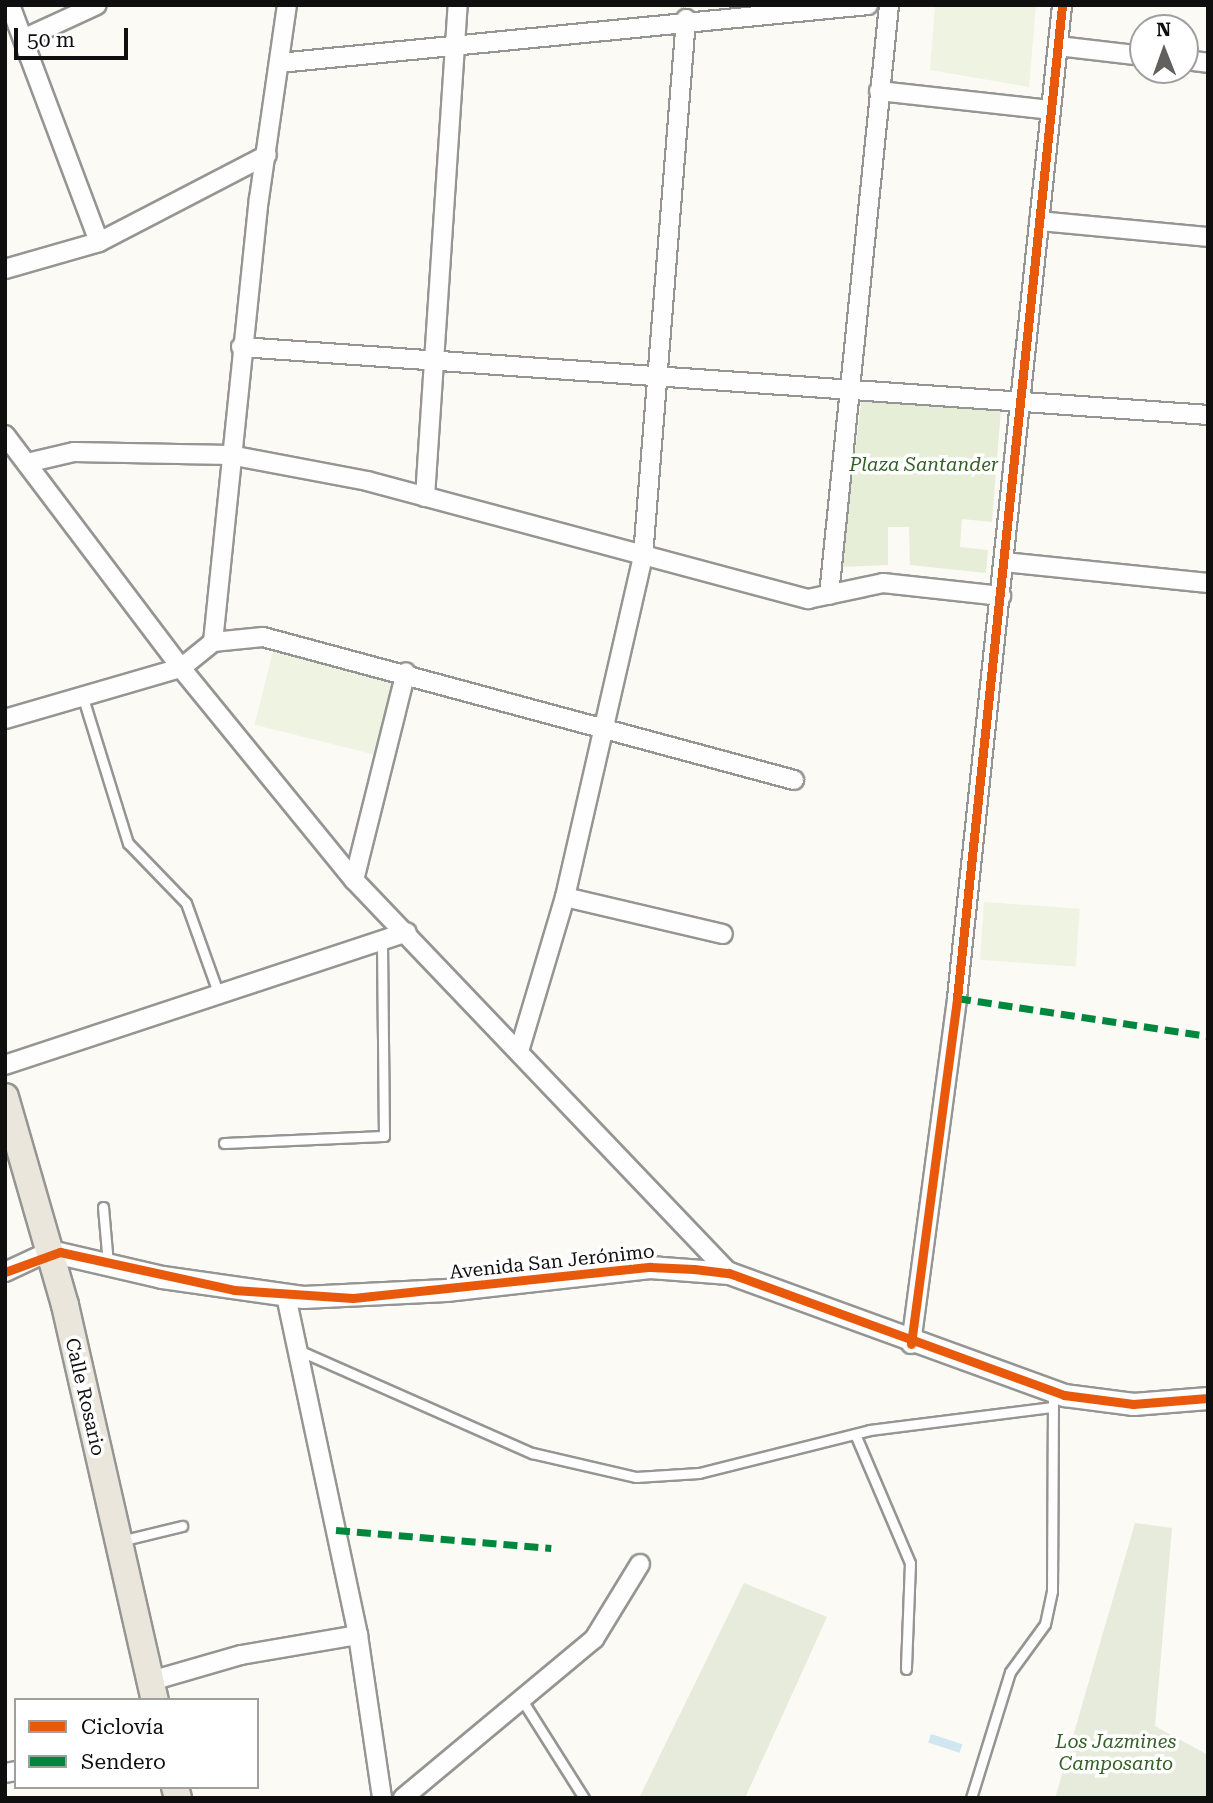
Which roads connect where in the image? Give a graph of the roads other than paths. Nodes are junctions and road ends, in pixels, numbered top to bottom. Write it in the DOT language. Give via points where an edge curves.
graph roads {
  1 [pos="10,5"];
  2 [pos="97,5"];
  3 [pos="287,5"];
  4 [pos="458,5"];
  5 [pos="868,5"];
  6 [pos="889,5"];
  7 [pos="1062,5"];
  8 [pos="686,19"];
  9 [pos="23,39"];
  10 [pos="456,44"];
  11 [pos="1058,46"];
  12 [pos="1129,54"];
  13 [pos="279,63"];
  14 [pos="879,91"];
  15 [pos="1051,110"];
  16 [pos="267,155"];
  17 [pos="232,177"];
  18 [pos="259,193"];
  19 [pos="1039,221"];
  20 [pos="1208,237"];
  21 [pos="99,242"];
  22 [pos="5,269"];
  23 [pos="242,347"];
  24 [pos="434,356"];
  25 [pos="662,372"];
  26 [pos="849,385"];
  27 [pos="1021,399"];
  28 [pos="1208,415"];
  29 [pos="5,435"];
  30 [pos="230,454"];
  31 [pos="27,463"];
  32 [pos="425,497"];
  33 [pos="643,556"];
  34 [pos="1004,562"];
  35 [pos="1208,583"];
  36 [pos="829,595"];
  37 [pos="1001,596"];
  38 [pos="213,642"];
  39 [pos="181,668"];
  40 [pos="406,672"];
  41 [pos="83,698"];
  42 [pos="5,719"];
  43 [pos="607,731"];
  44 [pos="794,780"];
  45 [pos="354,880"];
  46 [pos="565,897"];
  47 [pos="407,932"];
  48 [pos="723,934"];
  49 [pos="382,941"];
  50 [pos="219,995"];
  51 [pos="520,1048"];
  52 [pos="5,1065"];
  53 [pos="5,1097"];
  54 [pos="224,1143"];
  55 [pos="103,1207"];
  56 [pos="50,1251"];
  57 [pos="108,1264"];
  58 [pos="5,1272"];
  59 [pos="729,1273"];
  60 [pos="286,1296"];
  61 [pos="911,1344"];
  62 [pos="297,1349"];
  63 [pos="1208,1398"];
  64 [pos="1053,1399"];
  65 [pos="855,1434"];
  66 [pos="182,1526"];
  67 [pos="118,1542"];
  68 [pos="640,1564"];
  69 [pos="358,1635"];
  70 [pos="906,1669"];
  71 [pos="153,1690"];
  72 [pos="522,1700"];
  73 [pos="382,1798"];
  74 [pos="403,1798"];
  75 [pos="584,1798"];
  76 [pos="971,1798"];
  1 -- 9 [label="street"];
  2 -- 9 [label="street"];
  3 -- 13 [label="street"];
  4 -- 10 [label="street"];
  5 -- 8 [label="street"];
  6 -- 14 [label="street"];
  7 -- 11 [label="street"];
  8 -- 10 [label="street"];
  8 -- 25 [label="street"];
  9 -- 21 [label="street"];
  10 -- 13 [label="street"];
  10 -- 24 [label="street"];
  11 -- 12 [label="street"];
  11 -- 15 [label="street"];
  13 -- 16 [label="street"];
  14 -- 15 [label="street"];
  14 -- 26 [label="street"];
  15 -- 19 [label="street"];
  16 -- 17 [label="street"];
  16 -- 18 [label="street"];
  17 -- 18 [label="street" via="245,176"];
  17 -- 21 [label="street"];
  18 -- 23 [label="street"];
  19 -- 20 [label="street"];
  19 -- 27 [label="street"];
  21 -- 22 [label="street"];
  23 -- 24 [label="street"];
  23 -- 30 [label="street"];
  24 -- 25 [label="street"];
  24 -- 32 [label="street"];
  25 -- 26 [label="street"];
  25 -- 33 [label="street"];
  26 -- 27 [label="street"];
  26 -- 36 [label="street"];
  27 -- 28 [label="street"];
  27 -- 34 [label="street"];
  29 -- 31 [label="street"];
  30 -- 31 [label="street" via="74,452"];
  30 -- 32 [label="street"];
  30 -- 38 [label="street"];
  31 -- 39 [label="street"];
  32 -- 33 [label="street"];
  33 -- 36 [label="street" via="795,597"];
  33 -- 43 [label="street"];
  34 -- 35 [label="street"];
  34 -- 37 [label="street"];
  36 -- 37 [label="street" via="883,583"];
  37 -- 61 [label="street"];
  38 -- 39 [label="street"];
  38 -- 40 [label="street" via="262,637"];
  39 -- 41 [label="street"];
  39 -- 45 [label="street"];
  40 -- 43 [label="street"];
  40 -- 45 [label="street"];
  41 -- 42 [label="street"];
  41 -- 50 [label="lane" via="128,843 186,903"];
  43 -- 44 [label="street"];
  43 -- 46 [label="street"];
  45 -- 47 [label="street"];
  46 -- 48 [label="street"];
  46 -- 51 [label="street"];
  47 -- 49 [label="street"];
  47 -- 51 [label="street"];
  49 -- 50 [label="street"];
  49 -- 54 [label="lane" via="384,1136"];
  50 -- 52 [label="street"];
  51 -- 59 [label="street"];
  53 -- 56 [label="main road, Calle Rosario"];
  55 -- 57 [label="lane"];
  56 -- 57 [label="street, Avenida San Jerónimo"];
  56 -- 58 [label="street"];
  56 -- 67 [label="main road, Calle Rosario"];
  57 -- 60 [label="street, Avenida San Jerónimo"];
  59 -- 60 [label="street, Avenida San Jerónimo" via="650,1268 353,1298"];
  59 -- 61 [label="street, Avenida San Jerónimo"];
  60 -- 62 [label="street"];
  61 -- 64 [label="street, Avenida San Jerónimo"];
  62 -- 65 [label="lane" via="532,1452 636,1477 699,1473"];
  62 -- 69 [label="street"];
  63 -- 64 [label="street, Avenida San Jerónimo" via="1133,1404"];
  64 -- 65 [label="lane"];
  64 -- 76 [label="lane" via="1052,1591 1045,1624 1010,1672"];
  65 -- 70 [label="lane" via="909,1563"];
  66 -- 67 [label="lane"];
  67 -- 71 [label="main road, Calle Rosario"];
  68 -- 72 [label="street" via="613,1617"];
  69 -- 71 [label="street" via="241,1655"];
  69 -- 73 [label="street"];
  72 -- 74 [label="street"];
  72 -- 75 [label="lane"];
}
